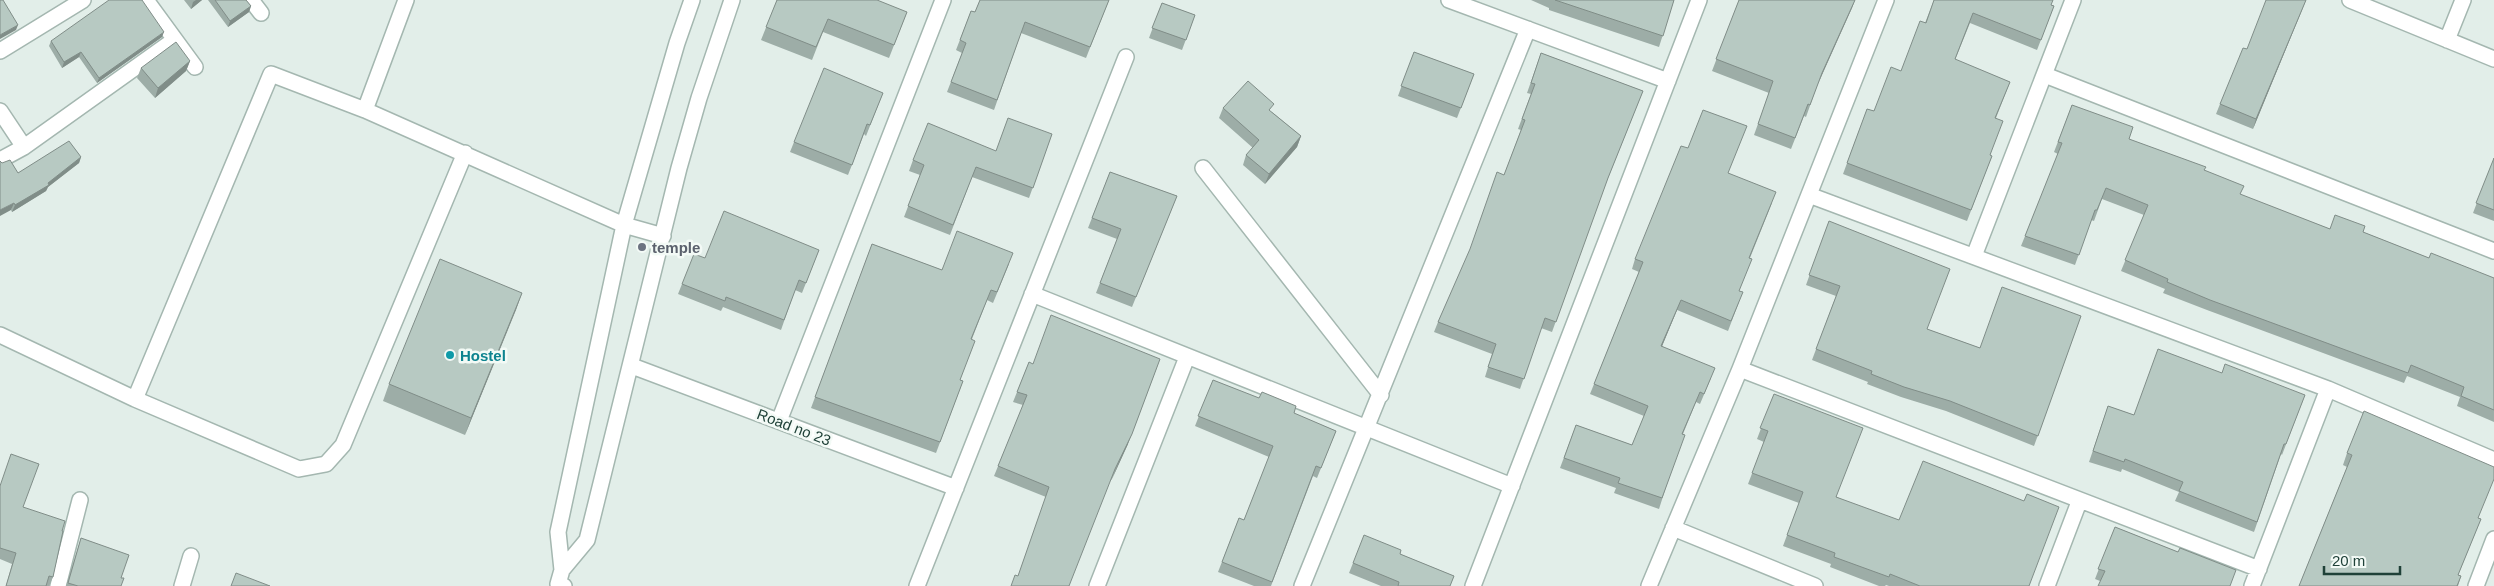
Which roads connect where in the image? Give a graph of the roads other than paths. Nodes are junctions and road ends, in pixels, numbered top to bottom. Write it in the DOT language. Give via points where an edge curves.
graph roads {
  1 [pos="83,0"];
  2 [pos="146,0"];
  3 [pos="251,0"];
  4 [pos="406,0"];
  5 [pos="692,0"];
  6 [pos="732,0"];
  7 [pos="944,0"];
  8 [pos="1449,0"];
  9 [pos="1699,0"];
  10 [pos="1886,0"];
  11 [pos="2074,0"];
  12 [pos="2350,0"];
  13 [pos="2463,0"];
  14 [pos="261,13"];
  15 [pos="1528,29"];
  16 [pos="174,40"];
  17 [pos="2447,40"];
  18 [pos="0,51"];
  19 [pos="1126,57"];
  20 [pos="2494,59"];
  21 [pos="196,67"];
  22 [pos="2045,75"];
  23 [pos="1668,81"];
  24 [pos="365,110"];
  25 [pos="0,111"];
  26 [pos="24,147"];
  27 [pos="465,153"];
  28 [pos="0,160"];
  29 [pos="1203,168"];
  30 [pos="1808,195"];
  31 [pos="624,225"];
  32 [pos="663,236"];
  33 [pos="2494,251"];
  34 [pos="1974,256"];
  35 [pos="1032,294"];
  36 [pos="0,335"];
  37 [pos="1187,358"];
  38 [pos="632,366"];
  39 [pos="1740,369"];
  40 [pos="2328,390"];
  41 [pos="1381,395"];
  42 [pos="136,399"];
  43 [pos="779,421"];
  44 [pos="1366,427"];
  45 [pos="2494,460"];
  46 [pos="1512,486"];
  47 [pos="956,488"];
  48 [pos="80,500"];
  49 [pos="2079,502"];
  50 [pos="1673,528"];
  51 [pos="2494,539"];
  52 [pos="191,556"];
  53 [pos="2259,570"];
  54 [pos="560,582"];
  55 [pos="58,586"];
  56 [pos="182,586"];
  57 [pos="917,586"];
  58 [pos="1097,586"];
  59 [pos="1302,586"];
  60 [pos="1473,586"];
  61 [pos="1649,586"];
  62 [pos="1815,586"];
  63 [pos="2047,586"];
  64 [pos="2252,586"];
  65 [pos="2476,586"];
  1 -- 18 [label="street"];
  2 -- 16 [label="street"];
  3 -- 14 [label="street"];
  4 -- 24 [label="street"];
  5 -- 31 [label="street"];
  6 -- 32 [label="street" via="699,98"];
  7 -- 43 [label="street"];
  8 -- 15 [label="street"];
  9 -- 23 [label="street"];
  10 -- 30 [label="street"];
  11 -- 22 [label="street"];
  12 -- 17 [label="street"];
  13 -- 17 [label="street"];
  15 -- 23 [label="street"];
  15 -- 41 [label="street"];
  16 -- 21 [label="street"];
  16 -- 26 [label="street"];
  17 -- 20 [label="street"];
  19 -- 35 [label="street"];
  22 -- 33 [label="street"];
  22 -- 34 [label="street"];
  23 -- 46 [label="street"];
  24 -- 27 [label="street"];
  24 -- 42 [label="street" via="271,74"];
  25 -- 26 [label="street"];
  26 -- 28 [label="street"];
  27 -- 31 [label="street"];
  27 -- 42 [label="street" via="343,444 326,464 299,469"];
  29 -- 41 [label="street"];
  30 -- 34 [label="street"];
  30 -- 39 [label="street"];
  31 -- 32 [label="street"];
  31 -- 54 [label="street" via="558,532"];
  32 -- 38 [label="street"];
  34 -- 40 [label="street"];
  35 -- 37 [label="street"];
  35 -- 47 [label="street"];
  36 -- 42 [label="street"];
  37 -- 44 [label="street"];
  37 -- 58 [label="street"];
  38 -- 43 [label="street, Road no 23"];
  38 -- 54 [label="street" via="587,540"];
  39 -- 49 [label="street"];
  39 -- 50 [label="street"];
  40 -- 45 [label="street"];
  40 -- 53 [label="street"];
  41 -- 44 [label="street"];
  43 -- 47 [label="street, Road no 23"];
  44 -- 46 [label="street"];
  44 -- 59 [label="street"];
  46 -- 60 [label="street"];
  47 -- 57 [label="street"];
  48 -- 55 [label="street"];
  49 -- 53 [label="street"];
  49 -- 63 [label="street"];
  50 -- 61 [label="street"];
  50 -- 62 [label="street"];
  51 -- 65 [label="street"];
  52 -- 56 [label="street"];
  53 -- 64 [label="street"];
}
